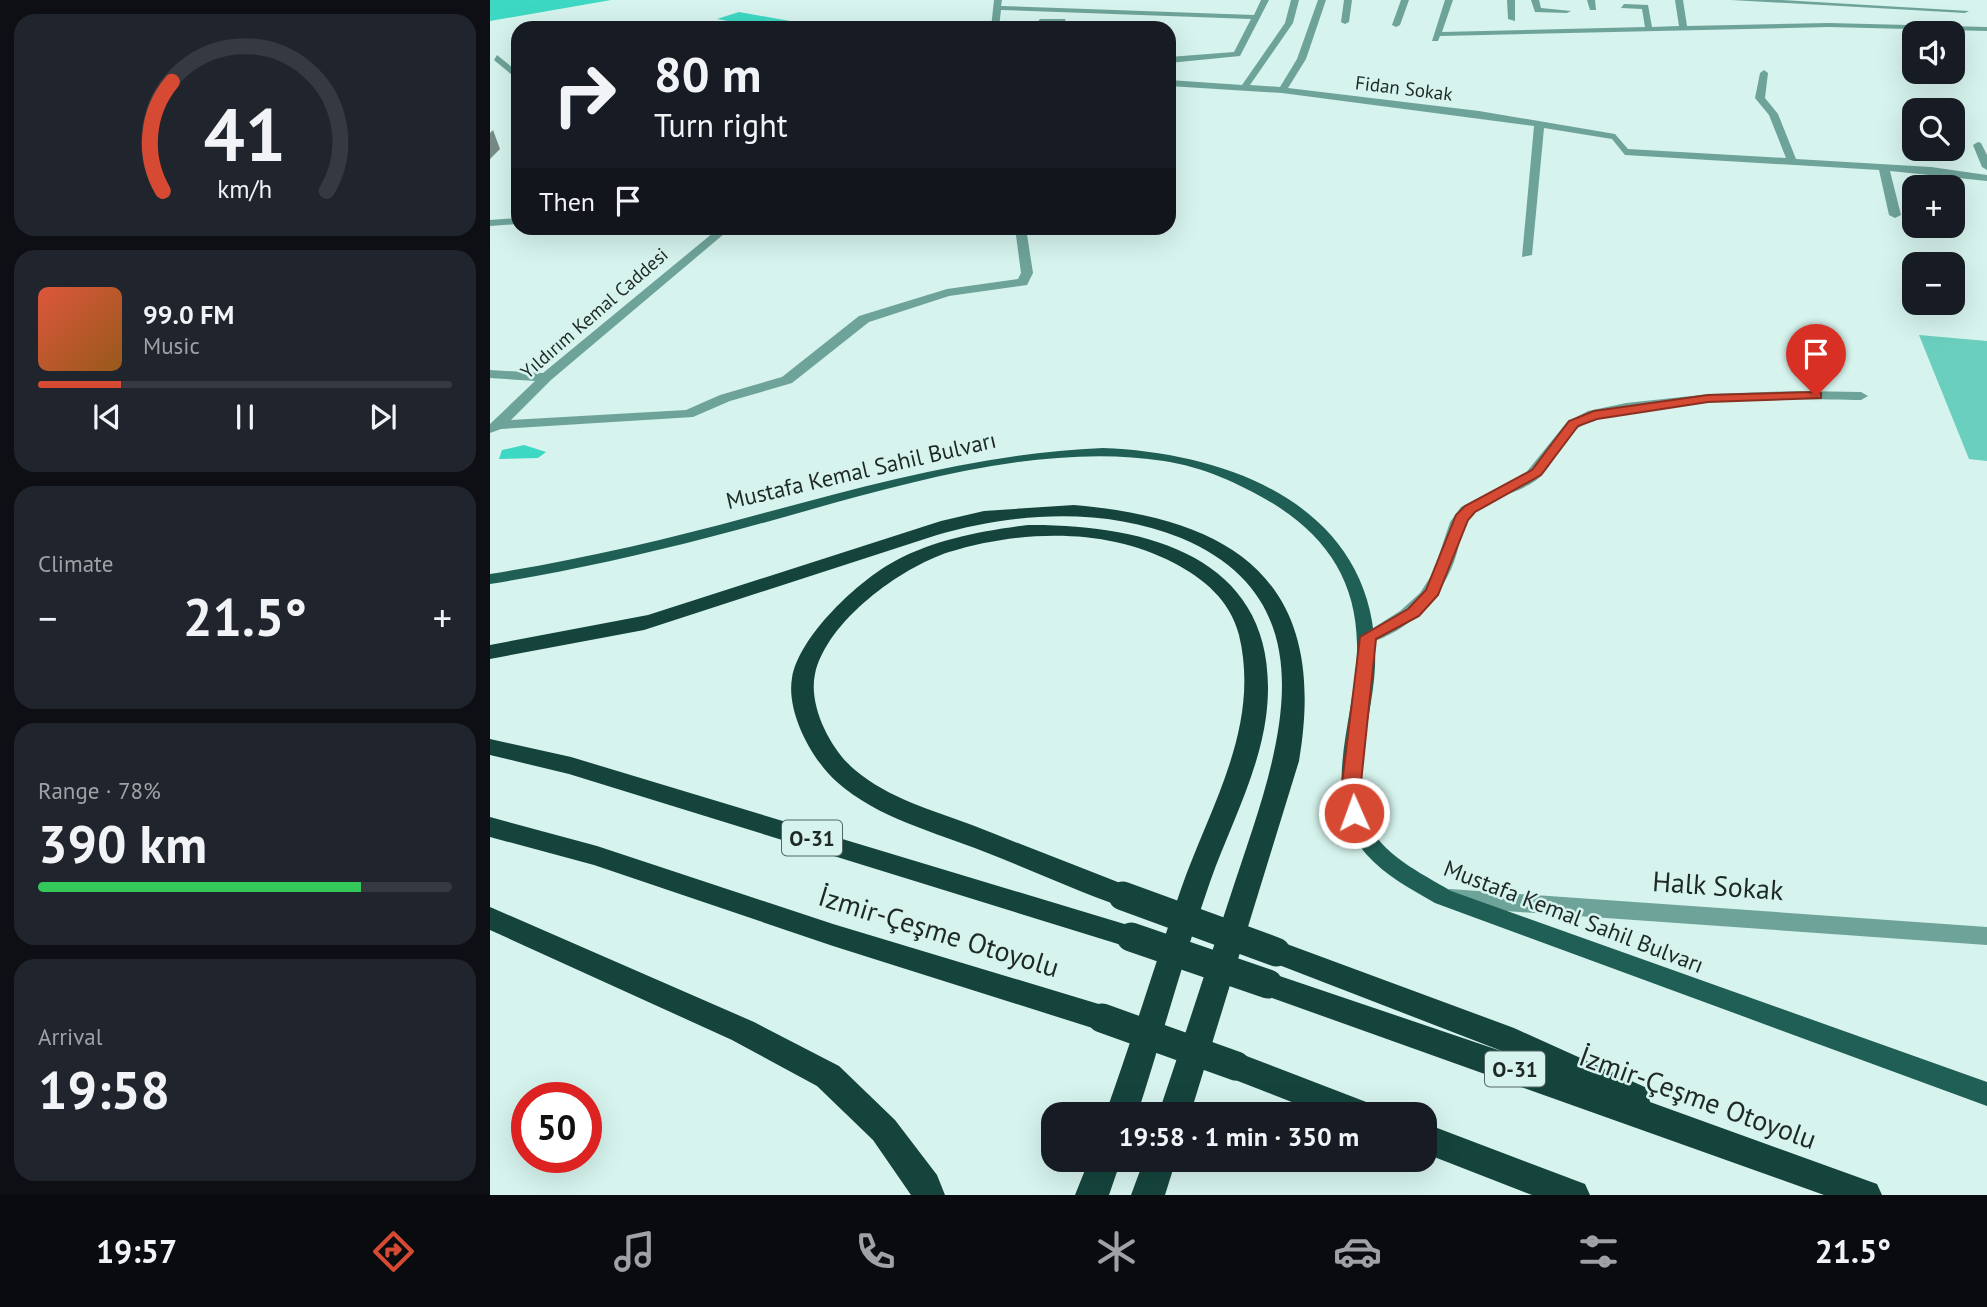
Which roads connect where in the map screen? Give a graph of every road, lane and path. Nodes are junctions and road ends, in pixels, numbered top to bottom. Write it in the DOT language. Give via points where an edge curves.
graph roads {
  1 [pos="1295,0"];
  2 [pos="1322,0"];
  3 [pos="1348,0"];
  4 [pos="1405,0"];
  5 [pos="1449,0"];
  6 [pos="1511,0"];
  7 [pos="1535,0"];
  8 [pos="1566,0"];
  9 [pos="1679,0"];
  10 [pos="1735,0"];
  11 [pos="1964,0"];
  12 [pos="1819,2"];
  13 [pos="1263,3"];
  14 [pos="1623,3"];
  15 [pos="1848,3"];
  16 [pos="998,4"];
  17 [pos="1206,5"];
  18 [pos="1247,6"];
  19 [pos="1567,11"];
  20 [pos="1965,11"];
  21 [pos="1143,13"];
  22 [pos="1166,14"];
  23 [pos="1256,17"];
  24 [pos="1512,19"];
  25 [pos="1008,20"];
  26 [pos="1035,20"];
  27 [pos="1005,21"];
  28 [pos="1062,21"];
  29 [pos="1161,21"];
  30 [pos="1345,22"];
  31 [pos="1630,24"];
  32 [pos="1829,24"];
  33 [pos="1396,25"];
  34 [pos="1683,28"];
  35 [pos="1968,28"];
  36 [pos="1650,29"];
  37 [pos="1987,29"];
  38 [pos="1576,30"];
  39 [pos="508,57"];
  40 [pos="1176,59"];
  41 [pos="511,71"];
  42 [pos="1764,73"];
  43 [pos="1176,83"];
  44 [pos="1244,88"];
  45 [pos="1282,90"];
  46 [pos="1539,126"];
  47 [pos="1978,145"];
  48 [pos="1791,161"];
  49 [pos="1987,166"];
  50 [pos="1884,169"];
  51 [pos="1987,178"];
  52 [pos="1895,215"];
  53 [pos="511,222"];
  54 [pos="490,223"];
  55 [pos="717,235"];
  56 [pos="1021,235"];
  57 [pos="1526,255"];
  58 [pos="490,374"];
  59 [pos="546,377"];
  60 [pos="1861,396"];
  61 [pos="494,428"];
  62 [pos="490,579"];
  63 [pos="1368,637"];
  64 [pos="490,652"];
  65 [pos="490,747"];
  66 [pos="490,827"];
  67 [pos="1443,897"];
  68 [pos="490,918"];
  69 [pos="1185,919"];
  70 [pos="1185,919"];
  71 [pos="1185,919"];
  72 [pos="1185,919"];
  73 [pos="1987,936"];
  74 [pos="1987,1094"];
  75 [pos="1125,1102"];
  76 [pos="1178,1102"];
  77 [pos="1329,1102"];
  78 [pos="1437,1143"];
  79 [pos="1762,1155"];
  80 [pos="1101,1172"];
  81 [pos="1156,1172"];
  82 [pos="928,1195"];
  83 [pos="1092,1195"];
  84 [pos="1149,1195"];
  85 [pos="1573,1195"];
  86 [pos="1866,1195"];
  1 -- 44 [label="street" via="1289,23"];
  2 -- 45 [label="street" via="1302,55"];
  3 -- 30 [label="street"];
  4 -- 33 [label="street"];
  5 -- 38 [label="street" via="1436,36"];
  6 -- 24 [label="street"];
  7 -- 19 [label="street" via="1538,10"];
  8 -- 19 [label="street"];
  9 -- 34 [label="street"];
  10 -- 12 [label="street"];
  11 -- 20 [label="street"];
  12 -- 15 [label="street"];
  12 -- 32 [label="street"];
  13 -- 18 [label="street"];
  13 -- 23 [label="street"];
  14 -- 31 [label="street"];
  14 -- 36 [label="street" via="1645,6"];
  15 -- 20 [label="street"];
  16 -- 21 [label="street"];
  17 -- 21 [label="street" via="1150,4"];
  19 -- 38 [label="street"];
  20 -- 35 [label="street"];
  21 -- 22 [label="street"];
  22 -- 23 [label="street"];
  22 -- 29 [label="street"];
  23 -- 40 [label="street" via="1237,54"];
  25 -- 27 [label="street"];
  26 -- 28 [label="street"];
  32 -- 34 [label="street"];
  32 -- 35 [label="street"];
  34 -- 36 [label="street"];
  35 -- 37 [label="street"];
  36 -- 38 [label="street"];
  39 -- 41 [label="street" via="497,58"];
  42 -- 48 [label="street" via="1760,98 1773,114"];
  43 -- 44 [label="street, Fidan Sokak"];
  44 -- 45 [label="street, Fidan Sokak"];
  45 -- 46 [label="street, Fidan Sokak" via="1479,114"];
  46 -- 48 [label="street, Fidan Sokak" via="1615,137 1625,152"];
  46 -- 57 [label="street"];
  47 -- 49 [label="street"];
  48 -- 50 [label="street"];
  50 -- 51 [label="street"];
  50 -- 52 [label="street"];
  53 -- 54 [label="street"];
  55 -- 59 [label="street, Yıldırım Kemal Caddesi"];
  56 -- 61 [label="street" via="1027,273 1023,282 947,292 864,319 787,380 688,414"];
  58 -- 59 [label="street"];
  59 -- 61 [label="street, Yıldırım Kemal Caddesi"];
  60 -- 63 [label="street" via="1685,401 1594,415 1574,423 1536,472 1482,501 1461,518 1433,591 1413,613"];
  62 -- 63 [label="main road, Mustafa Kemal Sahil Bulvarı" via="610,556 1006,460 1077,453 1145,454 1217,470 1267,493 1317,526 1351,569"];
  63 -- 67 [label="main road, Mustafa Kemal Sahil Bulvarı" via="1351,792 1354,813 1379,853"];
  64 -- 76 [label="highway" via="653,621 894,541 985,517 1080,510 1136,517 1220,548 1254,575 1275,606 1290,646 1294,719 1287,761"];
  65 -- 79 [label="highway, İzmir-Çeşme Otoyolu / O-31, bridge" via="571,766 1131,937"];
  66 -- 77 [label="highway, İzmir-Çeşme Otoyolu, bridge" via="597,856 1102,1018"];
  67 -- 73 [label="street, Halk Sokak"];
  67 -- 74 [label="main road, Mustafa Kemal Sahil Bulvarı"];
  68 -- 82 [label="highway" via="743,1031 828,1076 884,1130"];
  69 -- 79 [label="highway, bridge" via="1503,1037"];
  70 -- 71 [label="highway, bridge" via="893,805 852,781 825,755 808,720 803,679 819,642 844,610 880,579 943,548 1046,530 1136,539 1212,576 1235,599 1247,626 1258,689 1255,722"];
  72 -- 75 [label="highway, bridge"];
  78 -- 85 [label="highway"];
  79 -- 86 [label="highway, İzmir-Çeşme Otoyolu / O-31"];
  80 -- 83 [label="highway"];
  81 -- 84 [label="highway"];
}
